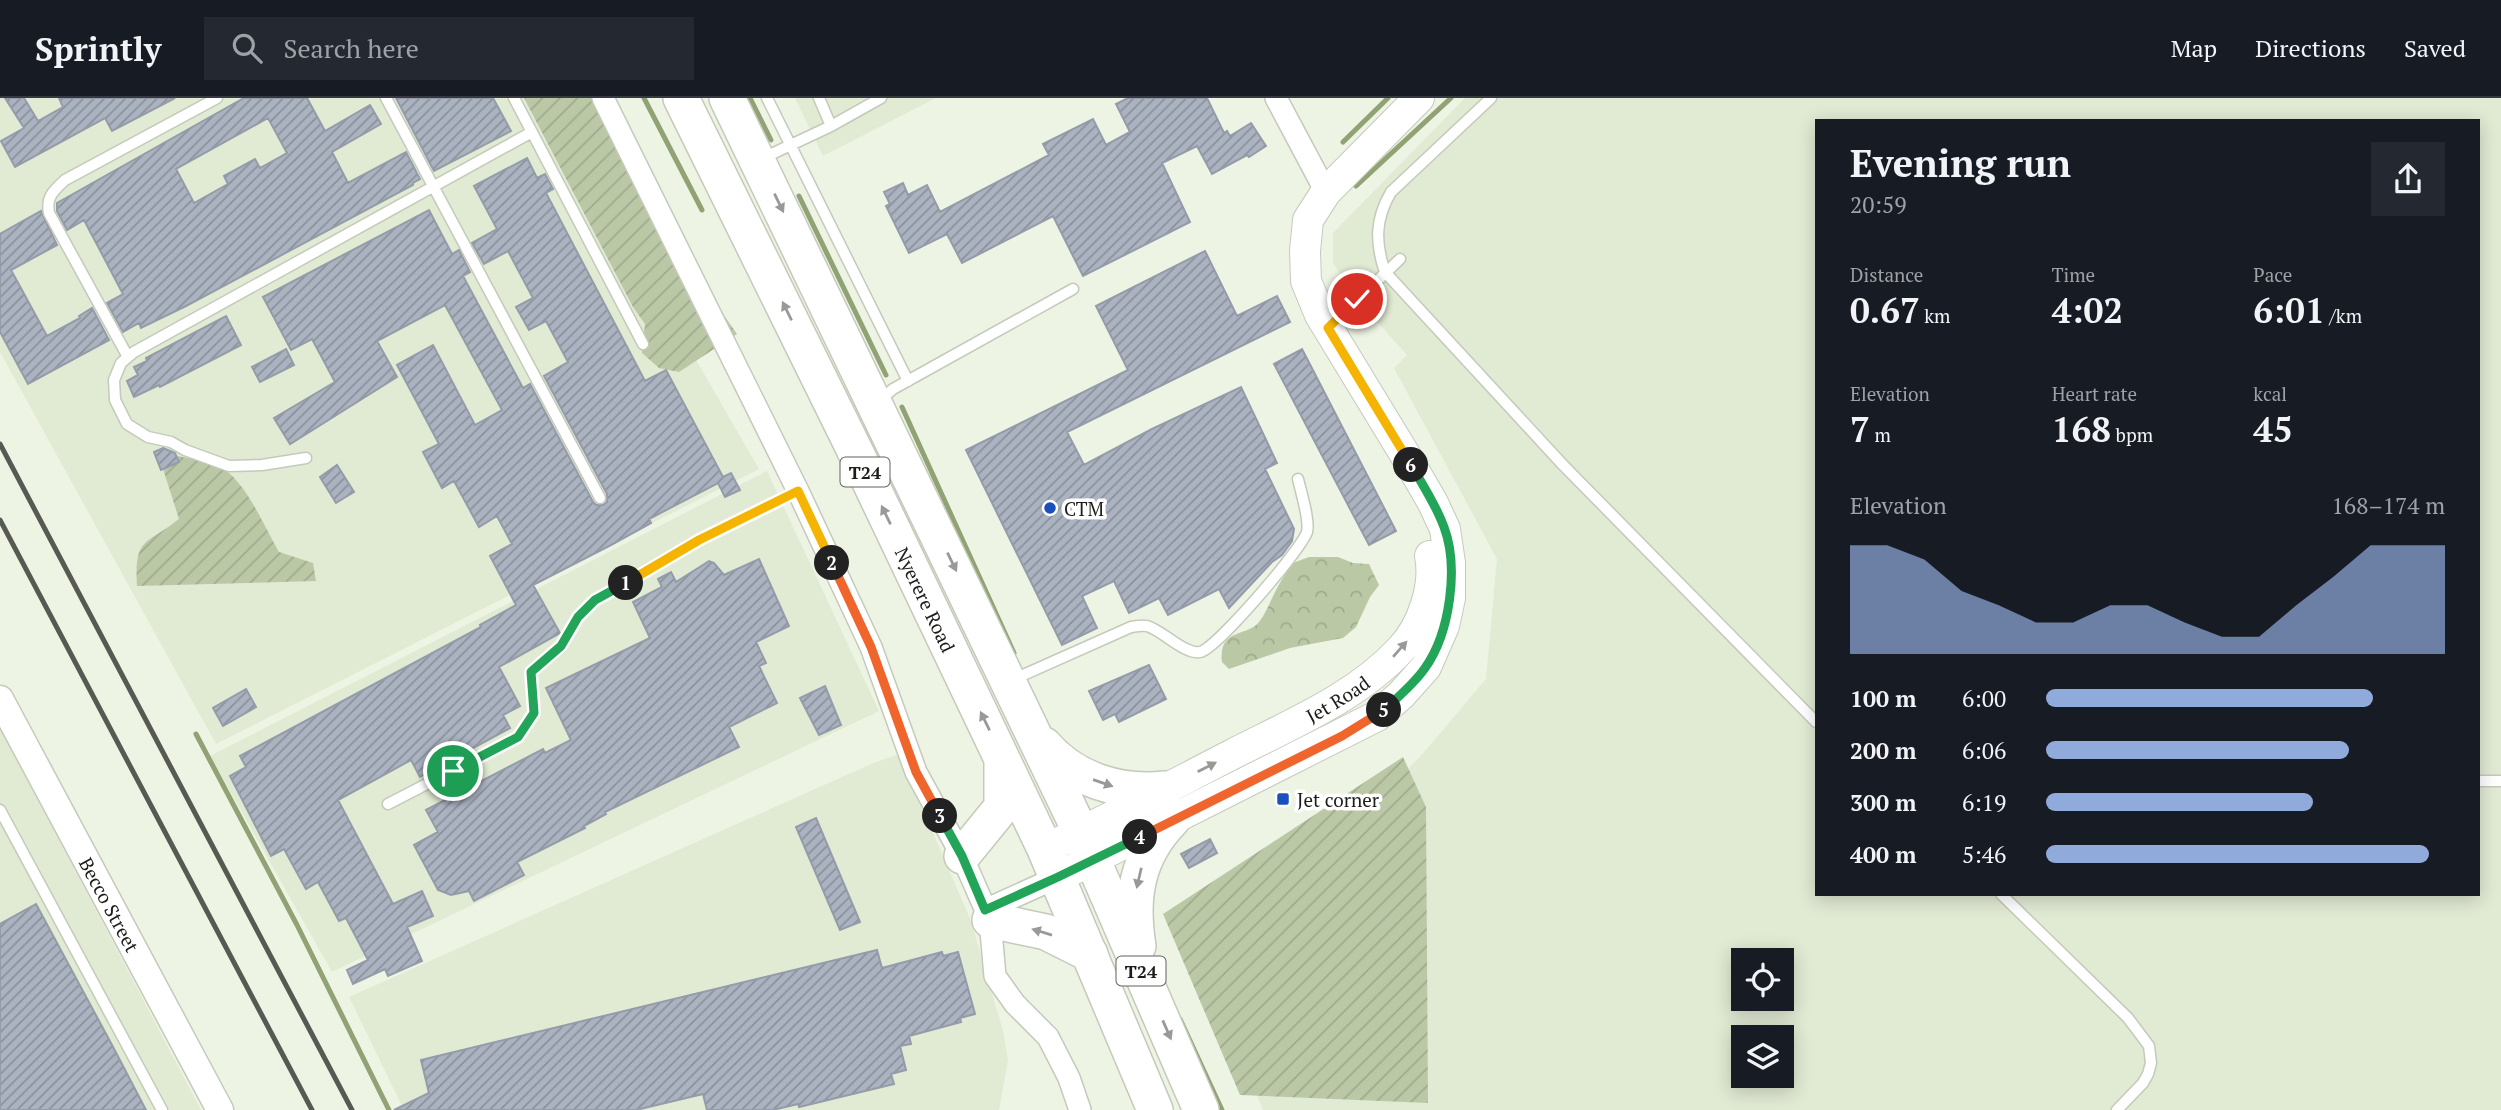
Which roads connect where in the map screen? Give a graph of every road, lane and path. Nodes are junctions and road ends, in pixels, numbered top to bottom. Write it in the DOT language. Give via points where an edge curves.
graph roads {
  1 [pos="217,98"];
  2 [pos="386,98"];
  3 [pos="514,98"];
  4 [pos="603,98"];
  5 [pos="681,98"];
  6 [pos="727,98"];
  7 [pos="767,98"];
  8 [pos="819,98"];
  9 [pos="881,98"];
  10 [pos="1276,98"];
  11 [pos="1419,98"];
  12 [pos="1490,98"];
  13 [pos="831,126"];
  14 [pos="532,131"];
  15 [pos="791,145"];
  16 [pos="759,160"];
  17 [pos="433,186"];
  18 [pos="1326,192"];
  19 [pos="1400,259"];
  20 [pos="1385,272"];
  21 [pos="1073,289"];
  22 [pos="1328,328"];
  23 [pos="643,344"];
  24 [pos="128,357"];
  25 [pos="908,381"];
  26 [pos="876,405"];
  27 [pos="306,458"];
  28 [pos="1298,479"];
  29 [pos="798,491"];
  30 [pos="600,498"];
  31 [pos="1010,681"];
  32 [pos="0,699"];
  33 [pos="1815,721"];
  34 [pos="1032,727"];
  35 [pos="1002,757"];
  36 [pos="2480,781"];
  37 [pos="2501,781"];
  38 [pos="388,804"];
  39 [pos="1168,805"];
  40 [pos="0,810"];
  41 [pos="1087,846"];
  42 [pos="962,856"];
  43 [pos="1043,861"];
  44 [pos="2003,896"];
  45 [pos="988,915"];
  46 [pos="1090,954"];
  47 [pos="1144,978"];
  48 [pos="162,1110"];
  49 [pos="220,1110"];
  50 [pos="1080,1110"];
  51 [pos="1155,1110"];
  52 [pos="1201,1110"];
  53 [pos="2117,1110"];
  1 -- 24 [label="lane" via="65,180 48,199 49,213"];
  2 -- 17 [label="lane"];
  3 -- 14 [label="lane"];
  4 -- 29 [label="street"];
  35 -- 5 [label="highway, Nyerere Road / T24, one-way"];
  6 -- 16 [label="highway, Nyerere Road / T24"];
  7 -- 15 [label="lane"];
  8 -- 13 [label="lane"];
  9 -- 13 [label="lane"];
  10 -- 18 [label="street"];
  11 -- 18 [label="main road, Jet Road"];
  12 -- 20 [label="lane" via="1391,192 1383,205 1377,235"];
  13 -- 15 [label="lane"];
  14 -- 17 [label="lane"];
  14 -- 23 [label="lane"];
  15 -- 16 [label="lane"];
  15 -- 25 [label="lane"];
  16 -- 26 [label="highway, Nyerere Road / T24, one-way"];
  17 -- 24 [label="lane"];
  17 -- 30 [label="lane"];
  18 -- 22 [label="main road, Jet Road" via="1308,220 1305,251 1306,281"];
  19 -- 20 [label="lane"];
  20 -- 22 [label="lane"];
  20 -- 33 [label="lane" via="1563,465"];
  21 -- 25 [label="lane"];
  22 -- 39 [label="main road, Jet Road" via="1370,399 1386,445 1425,525 1432,562 1427,605 1404,646 1361,684"];
  24 -- 27 [label="lane" via="114,380 116,400 127,424 148,437 229,466"];
  25 -- 26 [label="lane"];
  26 -- 31 [label="highway, Nyerere Road / T24, one-way"];
  28 -- 31 [label="lane" via="1307,531 1295,553 1205,650 1194,652 1150,626 1131,627"];
  29 -- 38 [label="lane" via="699,540 595,600 578,617 561,646 531,672 534,713 518,737"];
  29 -- 42 [label="street" via="871,647 916,772"];
  31 -- 34 [label="highway, Nyerere Road / T24"];
  32 -- 49 [label="street, Becco Street"];
  34 -- 39 [label="highway, one-way" via="1054,756 1073,771 1115,788 1147,791"];
  34 -- 41 [label="highway, Nyerere Road / T24"];
  35 -- 42 [label="highway" via="1002,807"];
  35 -- 43 [label="highway, Nyerere Road / T24"];
  36 -- 37 [label="lane"];
  39 -- 41 [label="main road, Jet Road"];
  39 -- 47 [label="highway, one-way" via="1137,882 1137,939"];
  40 -- 48 [label="lane"];
  41 -- 43 [label="main road, Jet Road"];
  41 -- 47 [label="highway, Nyerere Road / T24"];
  42 -- 45 [label="street"];
  43 -- 45 [label="street, Jet Road"];
  43 -- 46 [label="highway, Nyerere Road / T24"];
  44 -- 53 [label="lane" via="2128,1018 2149,1046 2148,1074"];
  46 -- 45 [label="highway, one-way" via="1046,932"];
  45 -- 50 [label="street" via="995,976 1014,1004 1048,1037"];
  46 -- 51 [label="highway, Nyerere Road / T24"];
  47 -- 52 [label="highway, Nyerere Road / T24, one-way"];
}
